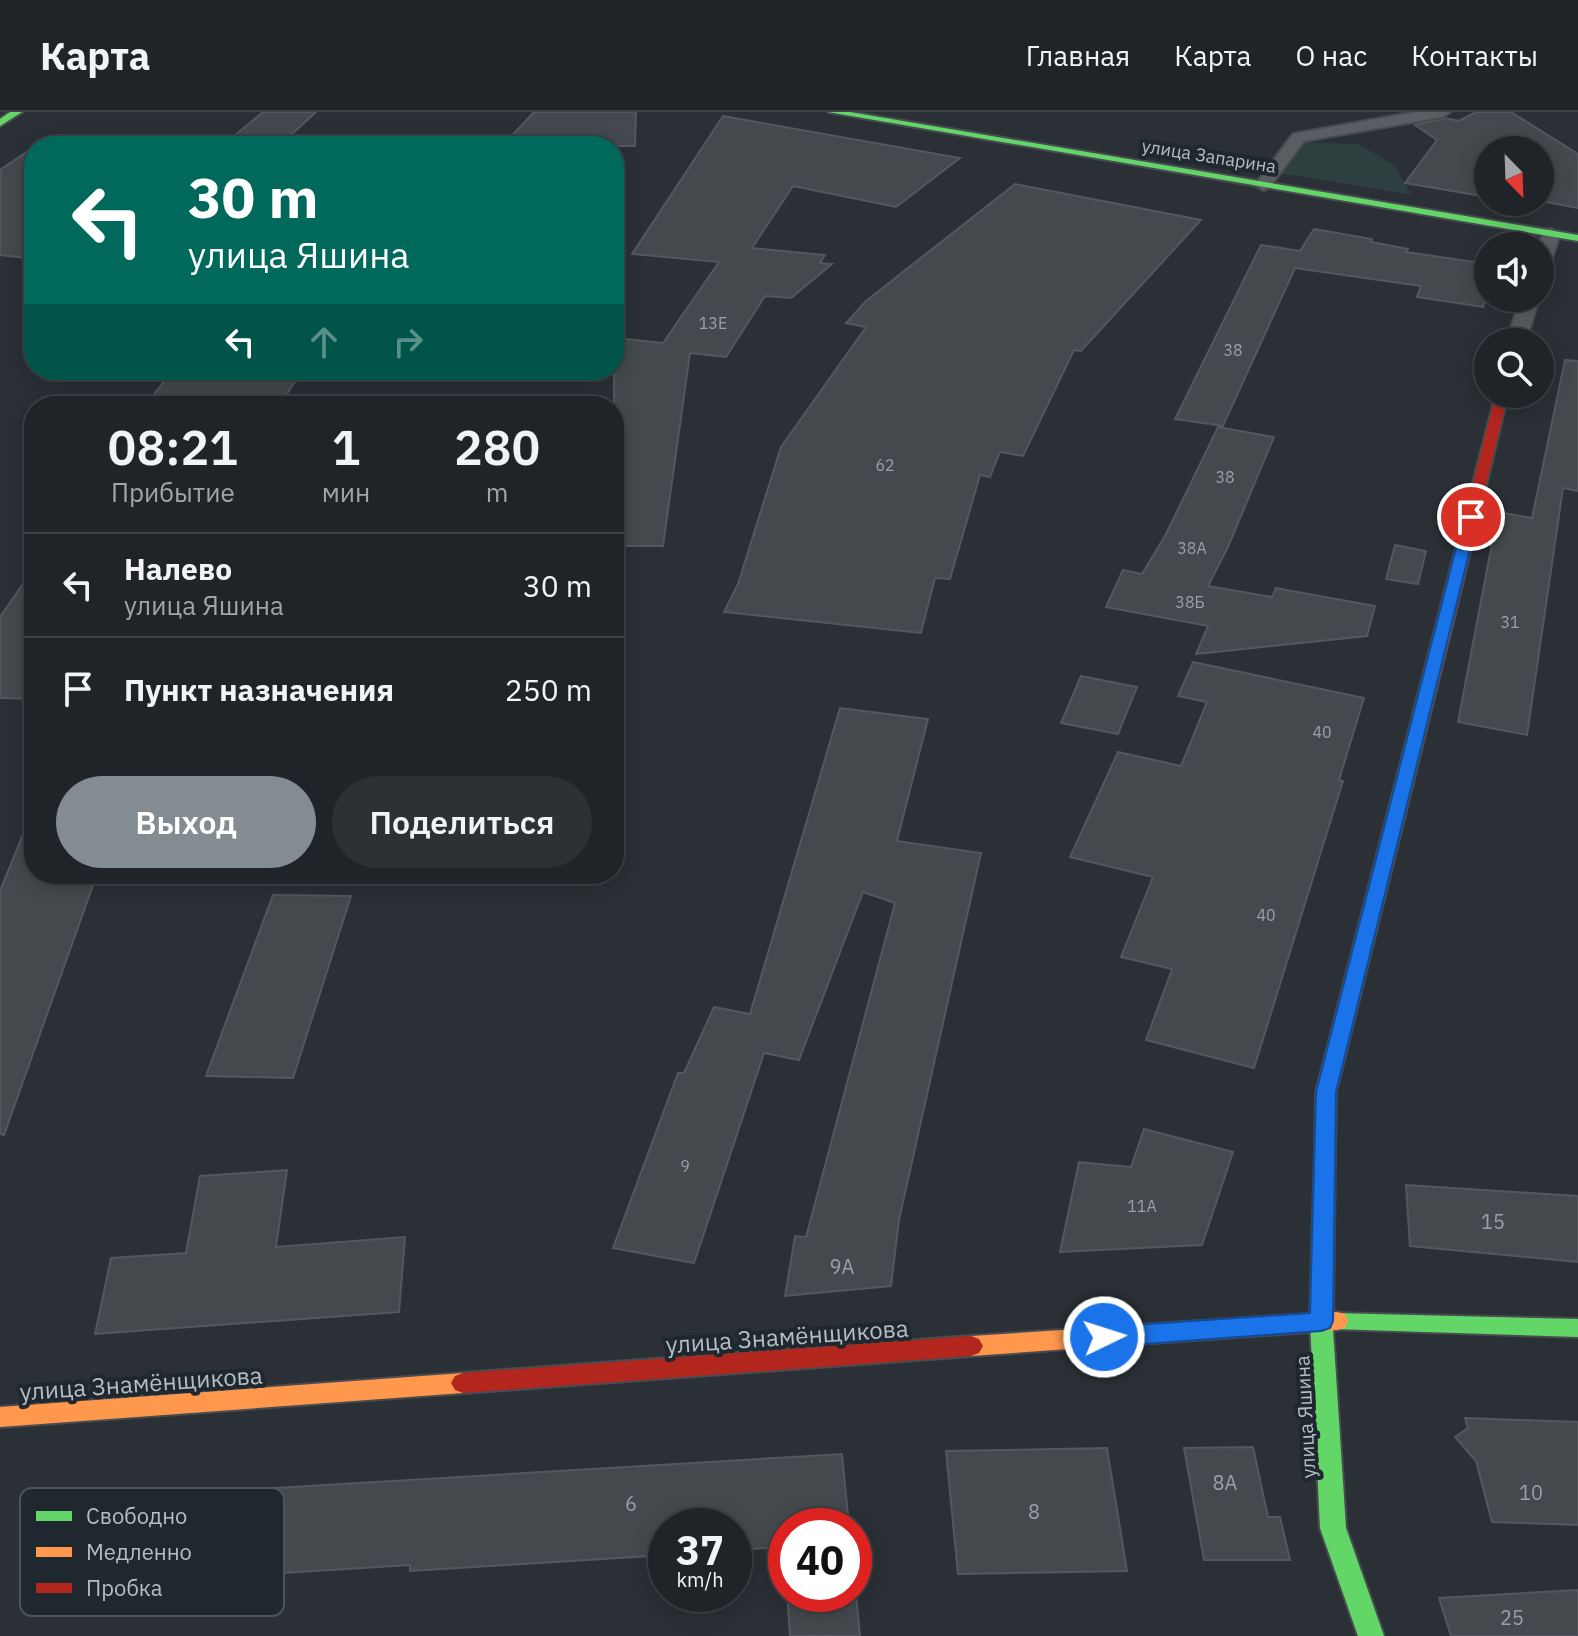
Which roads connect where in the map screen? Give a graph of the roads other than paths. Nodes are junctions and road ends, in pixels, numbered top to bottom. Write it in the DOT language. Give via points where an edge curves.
graph roads {
  1 [pos="17,112"];
  2 [pos="833,112"];
  3 [pos="1442,112"];
  4 [pos="0,123"];
  5 [pos="1263,185"];
  6 [pos="1539,232"];
  7 [pos="1554,234"];
  8 [pos="1578,238"];
  9 [pos="1498,408"];
  10 [pos="1321,1321"];
  11 [pos="1578,1328"];
  12 [pos="0,1417"];
  13 [pos="1371,1636"];
  1 -- 4 [label="street"];
  2 -- 5 [label="street, улица Запарина"];
  3 -- 5 [label="street" via="1299,137"];
  5 -- 6 [label="street, улица Запарина"];
  7 -- 8 [label="street, улица Запарина"];
  9 -- 10 [label="street, улица Яшина" via="1326,1092"];
  10 -- 11 [label="street, улица Знамёнщикова"];
  10 -- 12 [label="street, улица Знамёнщикова"];
  10 -- 13 [label="street, улица Яшина" via="1333,1528"];
}
